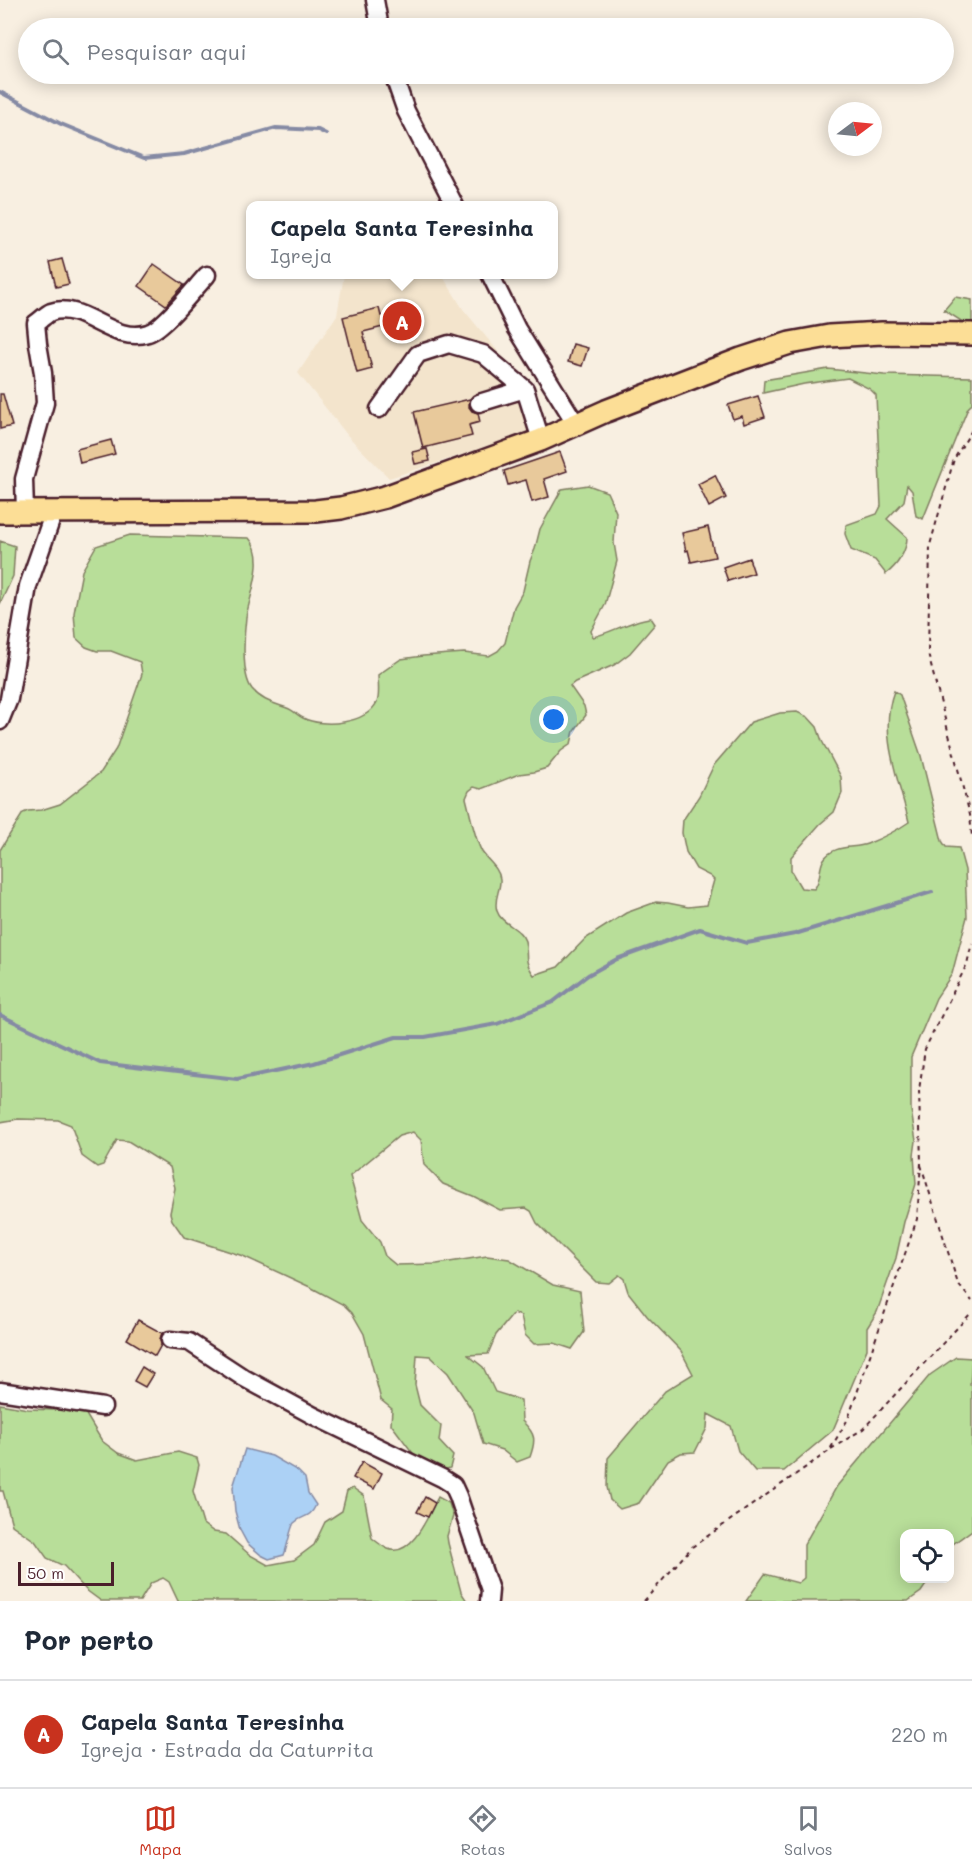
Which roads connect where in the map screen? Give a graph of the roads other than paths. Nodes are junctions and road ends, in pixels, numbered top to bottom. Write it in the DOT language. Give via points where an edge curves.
graph roads {
  1 [pos="375,0"];
  2 [pos="378,18"];
  3 [pos="397,84"];
  4 [pos="451,201"];
  5 [pos="207,275"];
  6 [pos="492,279"];
  7 [pos="972,334"];
  8 [pos="525,389"];
  9 [pos="479,403"];
  10 [pos="380,409"];
  11 [pos="576,424"];
  12 [pos="541,440"];
  13 [pos="0,512"];
  14 [pos="25,512"];
  15 [pos="54,512"];
  16 [pos="0,721"];
  17 [pos="170,1340"];
  18 [pos="0,1391"];
  19 [pos="103,1407"];
  20 [pos="489,1601"];
  1 -- 2 [label="street"];
  3 -- 4 [label="street"];
  5 -- 14 [label="street" via="165,321 148,333 125,335 67,310 50,312 36,323 45,403 24,479"];
  6 -- 11 [label="street" via="517,329"];
  7 -- 11 [label="main road" via="882,333 790,343"];
  8 -- 9 [label="street"];
  8 -- 10 [label="street" via="483,354 448,344 418,354"];
  8 -- 12 [label="street"];
  11 -- 12 [label="main road"];
  12 -- 15 [label="main road" via="385,497 341,508"];
  13 -- 14 [label="main road"];
  14 -- 15 [label="main road"];
  15 -- 16 [label="street" via="28,586 9,699"];
  17 -- 20 [label="street" via="189,1342 314,1416 453,1485 490,1590"];
  18 -- 19 [label="street"];
}
